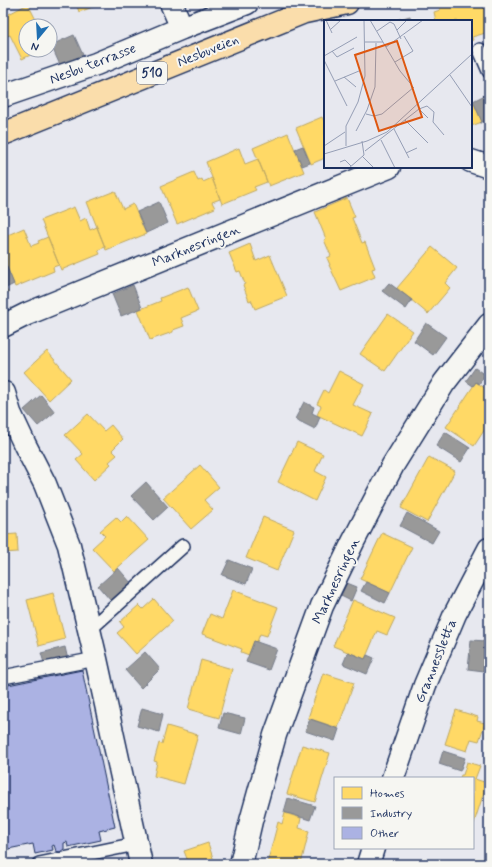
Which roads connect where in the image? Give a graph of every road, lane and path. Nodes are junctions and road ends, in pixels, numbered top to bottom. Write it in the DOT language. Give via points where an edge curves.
graph roads {
  1 [pos="171,3"];
  2 [pos="247,3"];
  3 [pos="347,3"];
  4 [pos="311,8"];
  5 [pos="182,28"];
  6 [pos="480,50"];
  7 [pos="489,71"];
  8 [pos="4,94"];
  9 [pos="3,134"];
  10 [pos="472,161"];
  11 [pos="489,167"];
  12 [pos="387,168"];
  13 [pos="489,325"];
  14 [pos="3,326"];
  15 [pos="4,393"];
  16 [pos="183,546"];
  17 [pos="489,549"];
  18 [pos="89,630"];
  19 [pos="96,659"];
  20 [pos="3,677"];
  21 [pos="393,777"];
  22 [pos="372,849"];
  23 [pos="138,854"];
  24 [pos="39,864"];
  25 [pos="241,864"];
  26 [pos="368,864"];
  1 -- 5 [label="street"];
  2 -- 5 [label="street, Nesbu terrasse"];
  3 -- 4 [label="main road, 510"];
  4 -- 9 [label="main road, Nesbuveien / 510"];
  5 -- 8 [label="street, Nesbu terrasse" via="96,64"];
  6 -- 7 [label="lane"];
  10 -- 11 [label="street"];
  12 -- 14 [label="street, Marknesringen"];
  13 -- 25 [label="street, Marknesringen" via="444,383 393,465 322,606 275,735"];
  15 -- 18 [label="street" via="10,413 45,484 69,544"];
  16 -- 18 [label="lane"];
  17 -- 21 [label="street, Grannessletta" via="455,614 425,684"];
  18 -- 19 [label="street"];
  19 -- 20 [label="lane"];
  19 -- 23 [label="street"];
  22 -- 26 [label="street"];
  23 -- 24 [label="lane"];
}
